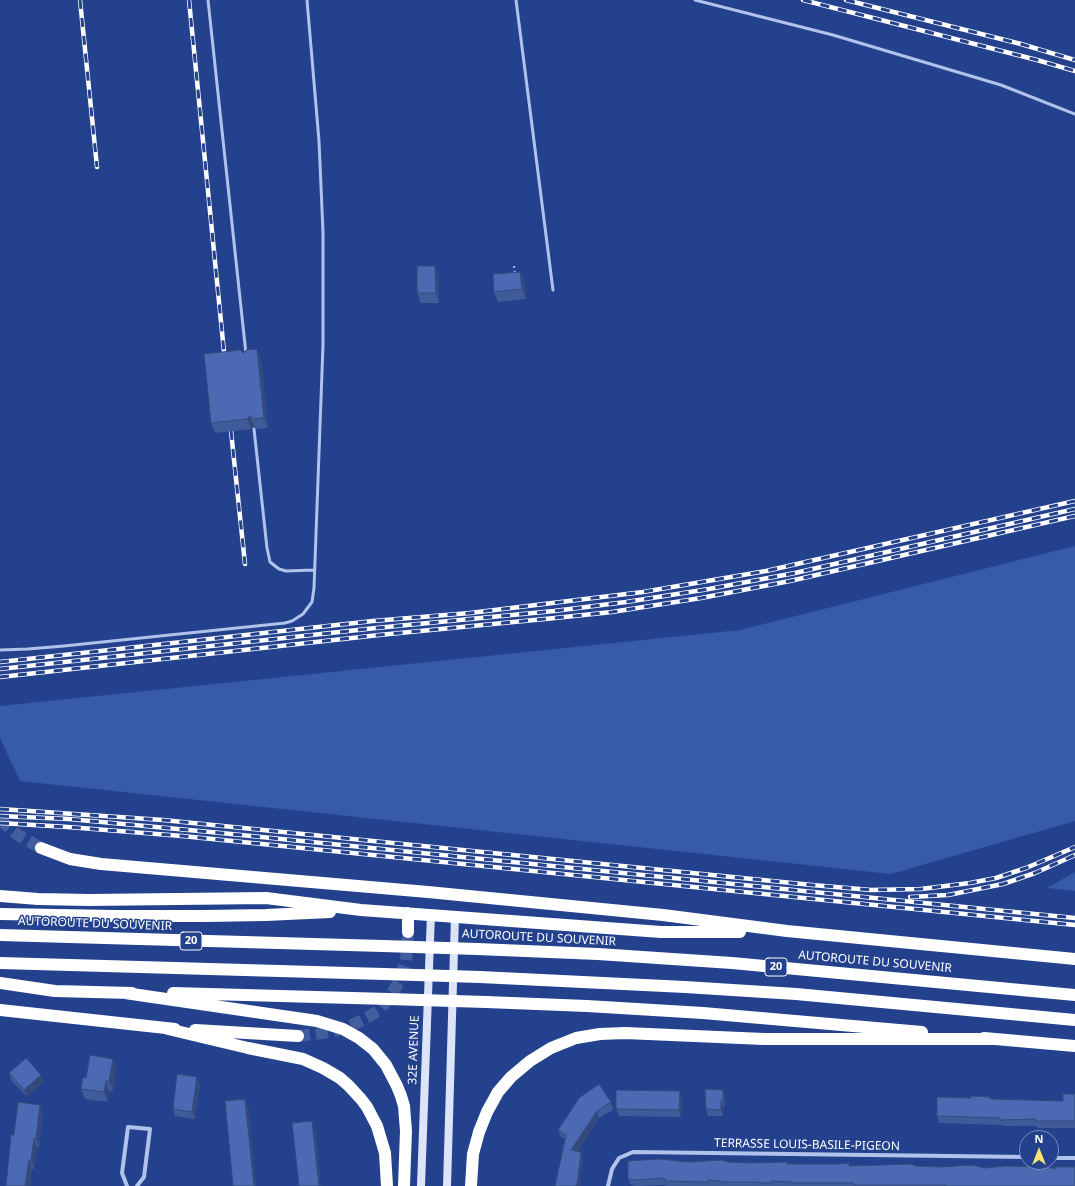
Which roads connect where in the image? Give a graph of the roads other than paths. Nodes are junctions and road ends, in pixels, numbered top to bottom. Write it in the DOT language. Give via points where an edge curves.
graph roads {
  1 [pos="208,0"];
  2 [pos="307,0"];
  3 [pos="516,0"];
  4 [pos="695,0"];
  5 [pos="1075,114"];
  6 [pos="553,290"];
  7 [pos="247,360"];
  8 [pos="254,429"];
  9 [pos="314,570"];
  10 [pos="0,650"];
  11 [pos="40,848"];
  12 [pos="0,896"];
  13 [pos="361,910"];
  14 [pos="408,913"];
  15 [pos="0,914"];
  16 [pos="431,914"];
  17 [pos="455,916"];
  18 [pos="787,931"];
  19 [pos="408,932"];
  20 [pos="0,935"];
  21 [pos="1075,959"];
  22 [pos="0,963"];
  23 [pos="0,983"];
  24 [pos="125,993"];
  25 [pos="1075,995"];
  26 [pos="0,1010"];
  27 [pos="1075,1020"];
  28 [pos="168,1029"];
  29 [pos="298,1036"];
  30 [pos="992,1039"];
  31 [pos="1075,1046"];
  32 [pos="1019,1158"];
  33 [pos="1059,1158"];
  34 [pos="1075,1158"];
  35 [pos="127,1186"];
  36 [pos="137,1186"];
  37 [pos="387,1186"];
  38 [pos="404,1186"];
  39 [pos="421,1186"];
  40 [pos="447,1186"];
  41 [pos="471,1186"];
  42 [pos="608,1186"];
  1 -- 7 [label="lane"];
  2 -- 9 [label="lane" via="319,141 323,232 323,345"];
  3 -- 6 [label="lane"];
  4 -- 5 [label="lane" via="832,35 1001,84"];
  8 -- 9 [label="lane" via="270,562 286,571"];
  9 -- 10 [label="lane" via="312,602 303,614 292,621 216,631"];
  11 -- 18 [label="highway" via="70,859 101,864 663,915"];
  12 -- 13 [label="highway" via="96,900 266,898"];
  13 -- 14 [label="highway"];
  13 -- 15 [label="highway" via="205,916"];
  14 -- 16 [label="highway"];
  14 -- 19 [label="highway"];
  16 -- 17 [label="highway"];
  16 -- 39 [label="main road, 32E AVENUE"];
  17 -- 18 [label="highway" via="661,932"];
  17 -- 40 [label="main road"];
  18 -- 21 [label="highway"];
  20 -- 25 [label="highway, AUTOROUTE DU SOUVENIR / 20, bridge" via="606,955 717,962"];
  22 -- 27 [label="highway, 20, bridge" via="480,976 685,986"];
  23 -- 24 [label="highway" via="55,991"];
  24 -- 30 [label="highway, bridge" via="580,1006 710,1014"];
  24 -- 38 [label="highway" via="317,1022 344,1029 359,1038 373,1049 386,1065 401,1096 406,1131"];
  26 -- 28 [label="highway"];
  28 -- 29 [label="highway"];
  28 -- 37 [label="highway" via="303,1059 340,1078 361,1100 377,1126 385,1153"];
  30 -- 31 [label="highway"];
  30 -- 41 [label="highway" via="764,1038 625,1033 576,1038 551,1048 530,1061 498,1092 482,1121 477,1137"];
  32 -- 42 [label="street, TERRASSE LOUIS-BASILE-PIGEON" via="633,1152 619,1158 612,1169"];
  33 -- 34 [label="street"];
  35 -- 36 [label="street" via="122,1173 128,1127 150,1129 144,1178"];
}
